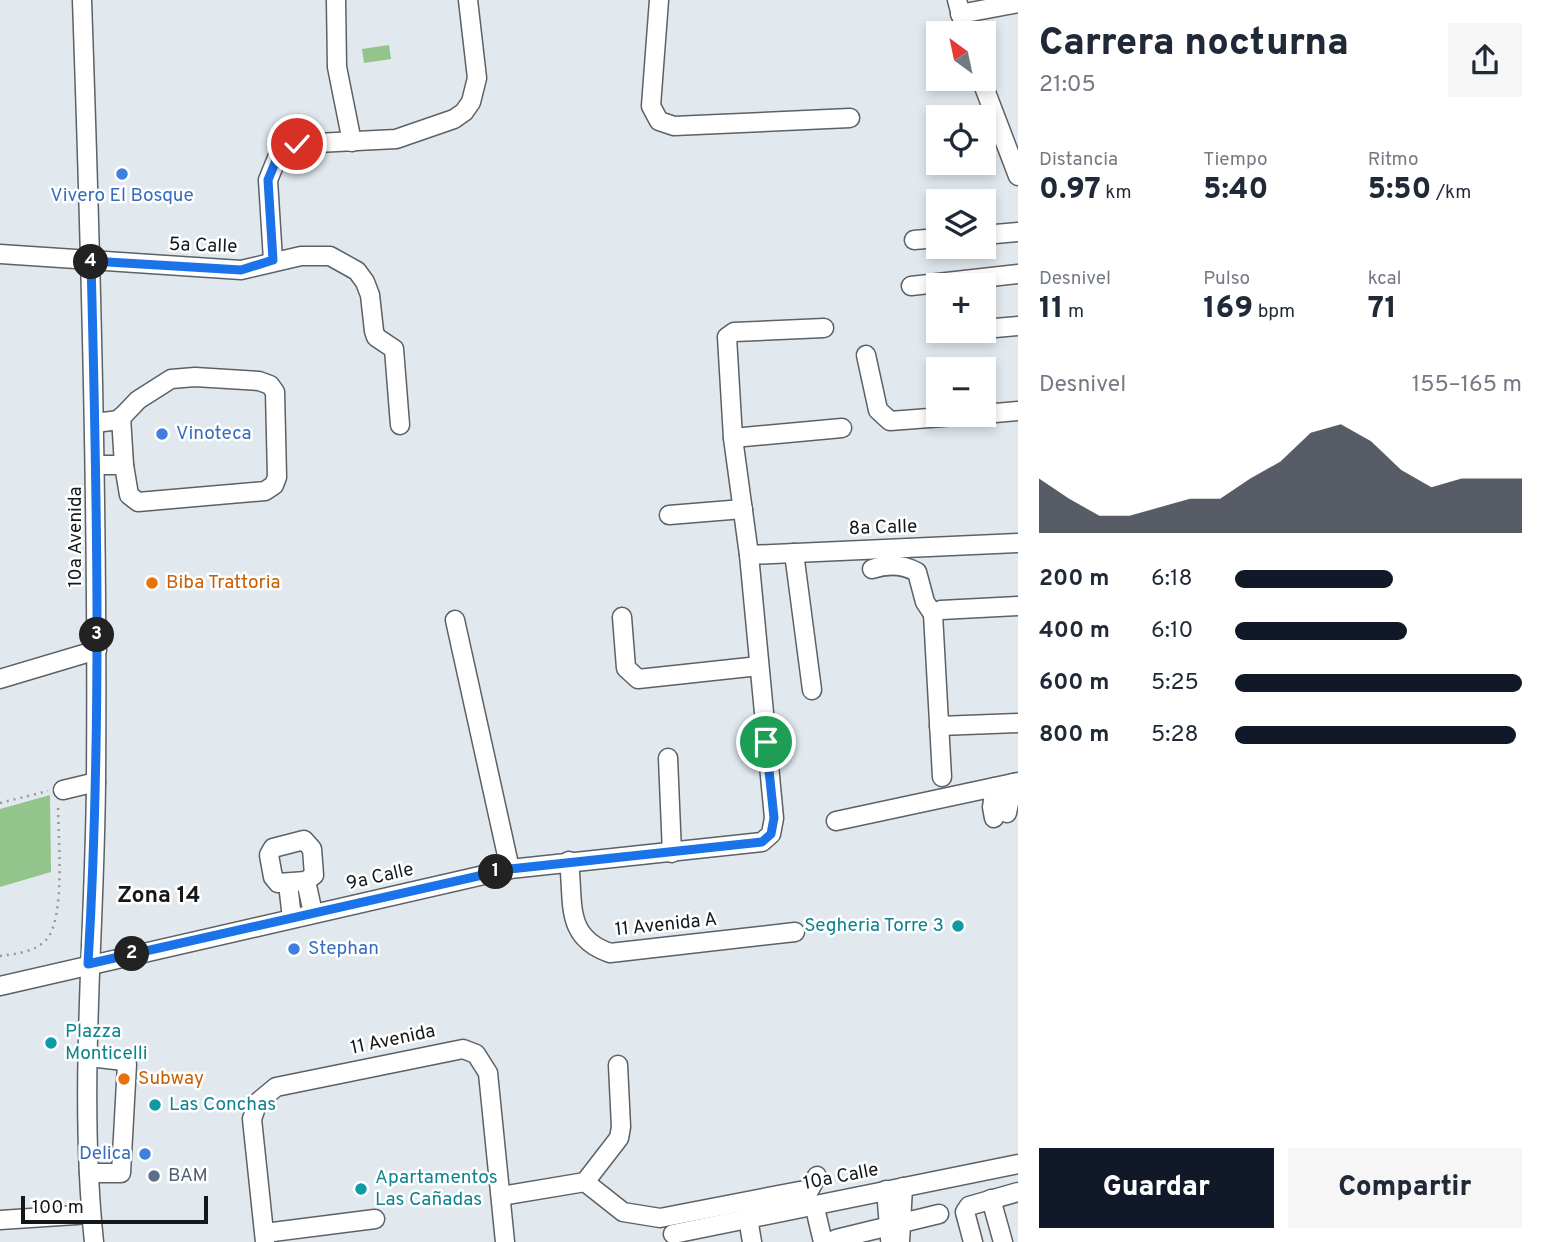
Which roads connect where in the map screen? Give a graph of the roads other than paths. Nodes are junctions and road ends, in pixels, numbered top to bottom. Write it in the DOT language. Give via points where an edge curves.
graph roads {
  1 [pos="82,0"];
  2 [pos="336,0"];
  3 [pos="468,0"];
  4 [pos="659,0"];
  5 [pos="1018,3"];
  6 [pos="959,7"];
  7 [pos="986,91"];
  8 [pos="850,118"];
  9 [pos="352,142"];
  10 [pos="1018,176"];
  11 [pos="1018,232"];
  12 [pos="996,234"];
  13 [pos="926,239"];
  14 [pos="914,240"];
  15 [pos="0,254"];
  16 [pos="273,260"];
  17 [pos="91,261"];
  18 [pos="1018,274"];
  19 [pos="911,286"];
  20 [pos="1018,326"];
  21 [pos="824,328"];
  22 [pos="996,328"];
  23 [pos="866,355"];
  24 [pos="1018,411"];
  25 [pos="996,413"];
  26 [pos="121,418"];
  27 [pos="926,418"];
  28 [pos="95,422"];
  29 [pos="400,425"];
  30 [pos="842,428"];
  31 [pos="733,438"];
  32 [pos="96,465"];
  33 [pos="124,465"];
  34 [pos="743,509"];
  35 [pos="669,515"];
  36 [pos="1018,543"];
  37 [pos="794,553"];
  38 [pos="749,555"];
  39 [pos="872,569"];
  40 [pos="1018,606"];
  41 [pos="933,614"];
  42 [pos="622,617"];
  43 [pos="455,620"];
  44 [pos="97,650"];
  45 [pos="759,666"];
  46 [pos="0,679"];
  47 [pos="812,690"];
  48 [pos="1018,723"];
  49 [pos="939,726"];
  50 [pos="668,758"];
  51 [pos="942,778"];
  52 [pos="1009,784"];
  53 [pos="99,788"];
  54 [pos="60,793"];
  55 [pos="1000,816"];
  56 [pos="836,821"];
  57 [pos="672,853"];
  58 [pos="569,861"];
  59 [pos="510,869"];
  60 [pos="306,880"];
  61 [pos="288,884"];
  62 [pos="313,914"];
  63 [pos="292,918"];
  64 [pos="795,932"];
  65 [pos="88,964"];
  66 [pos="0,986"];
  67 [pos="89,1057"];
  68 [pos="618,1065"];
  69 [pos="1018,1164"];
  70 [pos="89,1173"];
  71 [pos="817,1176"];
  72 [pos="585,1182"];
  73 [pos="895,1188"];
  74 [pos="1018,1193"];
  75 [pos="501,1196"];
  76 [pos="991,1199"];
  77 [pos="814,1204"];
  78 [pos="91,1214"];
  79 [pos="939,1214"];
  80 [pos="748,1218"];
  81 [pos="375,1219"];
  82 [pos="0,1220"];
  83 [pos="673,1234"];
  84 [pos="895,1234"];
  85 [pos="706,1235"];
  86 [pos="265,1237"];
  87 [pos="829,1240"];
  88 [pos="94,1242"];
  89 [pos="505,1242"];
  90 [pos="752,1242"];
  91 [pos="973,1242"];
  92 [pos="1003,1242"];
  1 -- 17 [label="street, 10a Avenida"];
  2 -- 9 [label="street" via="337,67"];
  3 -- 9 [label="street" via="477,78 471,102 454,119 396,139"];
  4 -- 8 [label="street" via="650,106 659,121 674,126"];
  5 -- 6 [label="street"];
  7 -- 10 [label="street"];
  9 -- 16 [label="street" via="297,144 277,158 268,180"];
  11 -- 12 [label="street"];
  13 -- 14 [label="street"];
  15 -- 17 [label="street, 5a Calle"];
  16 -- 17 [label="street, 5a Calle" via="241,270"];
  16 -- 29 [label="street, 5a Calle" via="330,256 357,271 370,295 376,337 394,349"];
  17 -- 28 [label="street, 10a Avenida"];
  18 -- 19 [label="street"];
  20 -- 22 [label="street"];
  21 -- 31 [label="street" via="734,332 727,337"];
  23 -- 27 [label="street" via="878,410 890,421"];
  24 -- 25 [label="street"];
  26 -- 28 [label="street"];
  26 -- 33 [label="street"];
  26 -- 33 [label="street" via="138,400 171,379 259,381 275,391 277,477 265,491 138,502 129,495"];
  28 -- 32 [label="street, 10a Avenida"];
  30 -- 31 [label="street"];
  31 -- 34 [label="street"];
  32 -- 33 [label="street"];
  32 -- 44 [label="street, 10a Avenida"];
  34 -- 35 [label="street"];
  34 -- 38 [label="street"];
  36 -- 37 [label="street, 8a Calle"];
  37 -- 38 [label="street, 8a Calle"];
  37 -- 47 [label="street"];
  38 -- 45 [label="street"];
  39 -- 41 [label="street" via="886,565 917,572"];
  40 -- 41 [label="street"];
  41 -- 49 [label="street"];
  42 -- 45 [label="street" via="626,668 638,679"];
  43 -- 59 [label="street"];
  44 -- 46 [label="street"];
  44 -- 53 [label="street, 10a Avenida"];
  45 -- 57 [label="street, 9a Calle" via="774,818 771,834 748,845"];
  48 -- 49 [label="street"];
  49 -- 51 [label="street"];
  50 -- 57 [label="street"];
  52 -- 55 [label="street" via="992,807"];
  52 -- 56 [label="street"];
  53 -- 54 [label="street"];
  53 -- 65 [label="street, 10a Avenida"];
  57 -- 58 [label="street, 9a Calle"];
  58 -- 59 [label="street, 9a Calle"];
  58 -- 64 [label="street, 11 Avenida A" via="581,938 610,953"];
  59 -- 62 [label="street, 9a Calle"];
  60 -- 61 [label="street"];
  60 -- 61 [label="street" via="316,872 308,842 280,845 269,855 273,877"];
  60 -- 62 [label="street"];
  61 -- 63 [label="street"];
  62 -- 63 [label="street, 9a Calle"];
  63 -- 65 [label="street, 9a Calle"];
  65 -- 66 [label="street, 9a Calle"];
  65 -- 67 [label="street, 10a Avenida"];
  67 -- 70 [label="street, 10a Avenida"];
  67 -- 70 [label="street" via="127,1064 121,1173"];
  68 -- 72 [label="street" via="619,1138"];
  69 -- 73 [label="street, 10a Calle"];
  70 -- 78 [label="street, 10a Avenida"];
  71 -- 72 [label="street" via="810,1189 660,1218 623,1212"];
  72 -- 75 [label="street"];
  73 -- 77 [label="street, 10a Calle"];
  73 -- 84 [label="street"];
  74 -- 76 [label="street"];
  75 -- 86 [label="street, 11 Avenida" via="488,1073 476,1054 452,1049 276,1087 258,1102 252,1119"];
  75 -- 89 [label="street, 11 Avenida"];
  76 -- 91 [label="street" via="975,1203 965,1212"];
  76 -- 92 [label="street"];
  77 -- 80 [label="street, 10a Calle"];
  77 -- 87 [label="street"];
  78 -- 82 [label="street"];
  78 -- 88 [label="street, 10a Avenida"];
  79 -- 84 [label="street"];
  80 -- 85 [label="street, 10a Calle"];
  80 -- 90 [label="street"];
  81 -- 86 [label="street"];
  83 -- 85 [label="street, 10a Calle"];
  84 -- 87 [label="street"];
}
